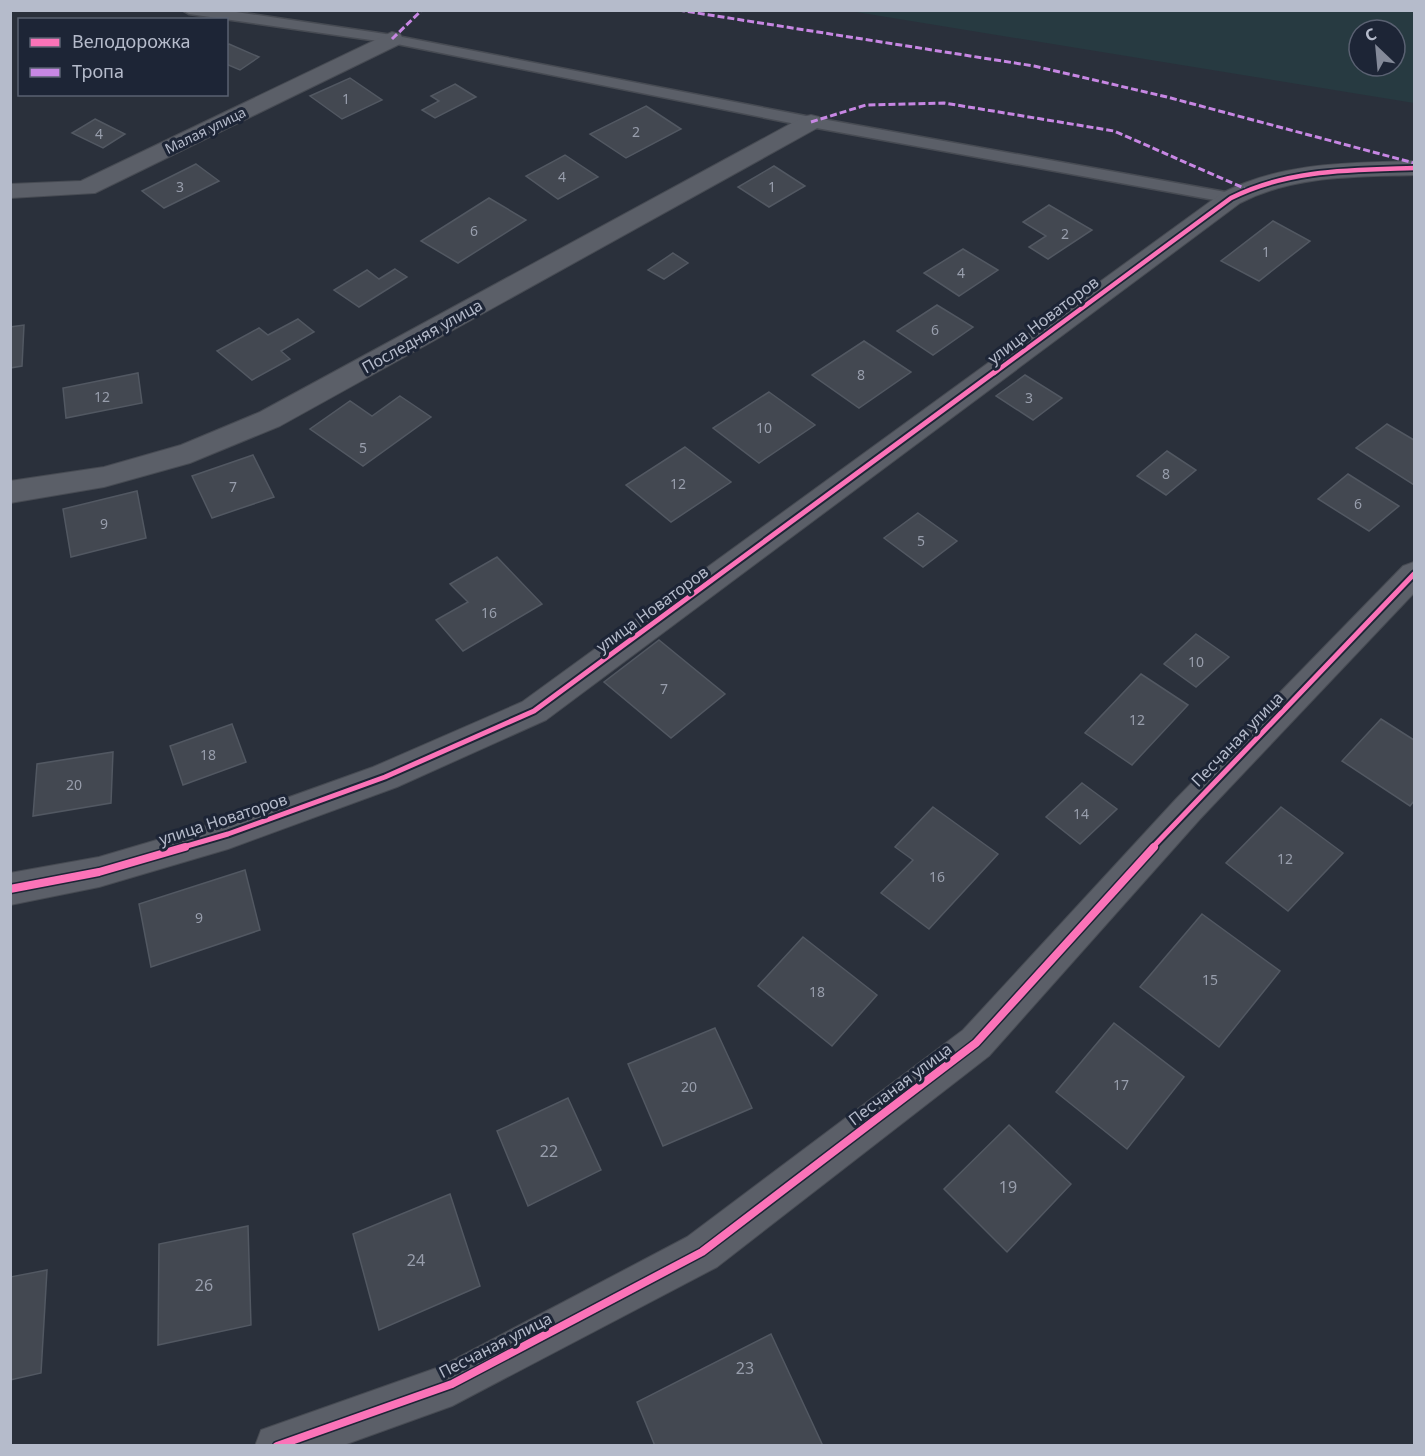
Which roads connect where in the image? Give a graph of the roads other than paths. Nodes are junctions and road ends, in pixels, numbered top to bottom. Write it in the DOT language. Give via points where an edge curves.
graph roads {
  1 [pos="189,10"];
  2 [pos="392,39"];
  3 [pos="811,122"];
  4 [pos="1414,168"];
  5 [pos="10,191"];
  6 [pos="1231,198"];
  7 [pos="10,492"];
  8 [pos="1414,574"];
  9 [pos="10,888"];
  10 [pos="276,1446"];
  1 -- 2 [label="lane"];
  2 -- 3 [label="lane"];
  2 -- 5 [label="street, Малая улица" via="87,188"];
  3 -- 6 [label="lane"];
  3 -- 7 [label="street, Последняя улица" via="270,419 190,453 104,477"];
  4 -- 6 [label="street, улица Новаторов" via="1291,177 1259,184"];
  6 -- 9 [label="street, улица Новаторов" via="534,711 385,777 228,834 99,872"];
  8 -- 10 [label="street, Песчаная улица" via="1188,809 976,1043 702,1252 452,1384"];
}
